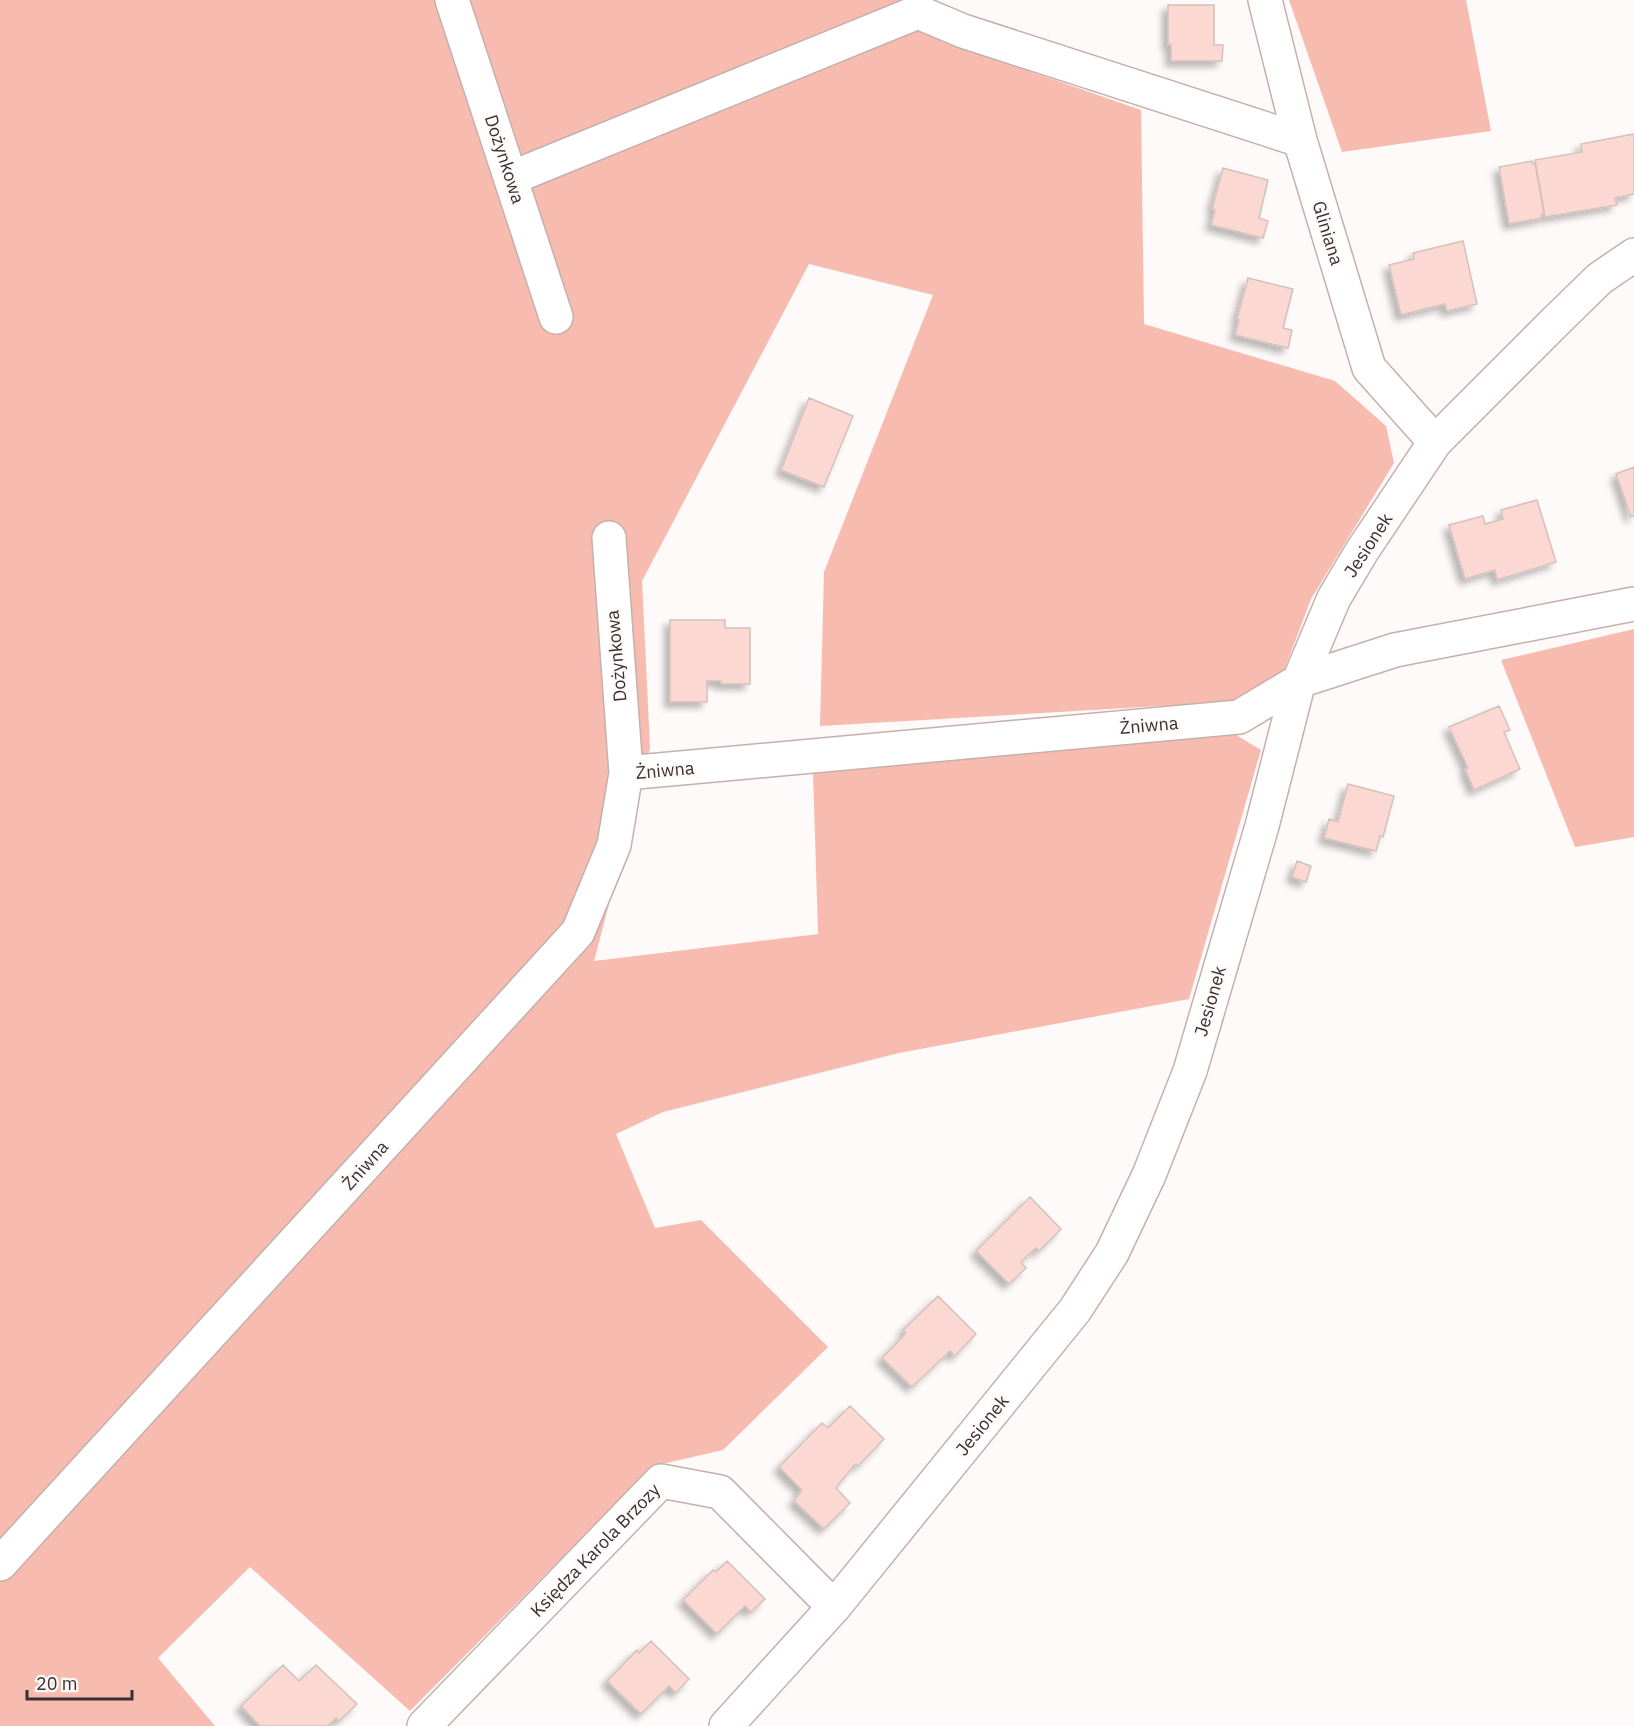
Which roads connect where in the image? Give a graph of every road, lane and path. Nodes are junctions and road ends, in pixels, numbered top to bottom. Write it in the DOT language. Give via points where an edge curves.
graph roads {
  1 [pos="453,0"];
  2 [pos="1265,0"];
  3 [pos="1300,140"];
  4 [pos="511,178"];
  5 [pos="1634,255"];
  6 [pos="556,317"];
  7 [pos="1435,442"];
  8 [pos="609,538"];
  9 [pos="1634,604"];
  10 [pos="1299,681"];
  11 [pos="626,773"];
  12 [pos="0,1564"];
  13 [pos="834,1607"];
  14 [pos="424,1726"];
  15 [pos="726,1726"];
  1 -- 4 [label="street, Dożynkowa"];
  2 -- 3 [label="street, Gliniana"];
  3 -- 4 [label="street" via="963,31 918,12"];
  3 -- 7 [label="street, Gliniana" via="1369,368"];
  4 -- 6 [label="street, Dożynkowa"];
  5 -- 7 [label="street, Jesionek" via="1599,279"];
  7 -- 10 [label="street, Jesionek" via="1334,598"];
  8 -- 11 [label="street, Dożynkowa"];
  9 -- 10 [label="street, Żniwna" via="1395,650"];
  10 -- 11 [label="street, Żniwna" via="1239,717"];
  10 -- 13 [label="street, Jesionek" via="1262,826 1190,1071 1149,1175 1112,1253 1075,1310"];
  11 -- 12 [label="street, Żniwna" via="614,845 578,932"];
  13 -- 14 [label="street, Księdza Karola Brzozy" via="720,1492 661,1480"];
  13 -- 15 [label="street, Jesionek"];
}
